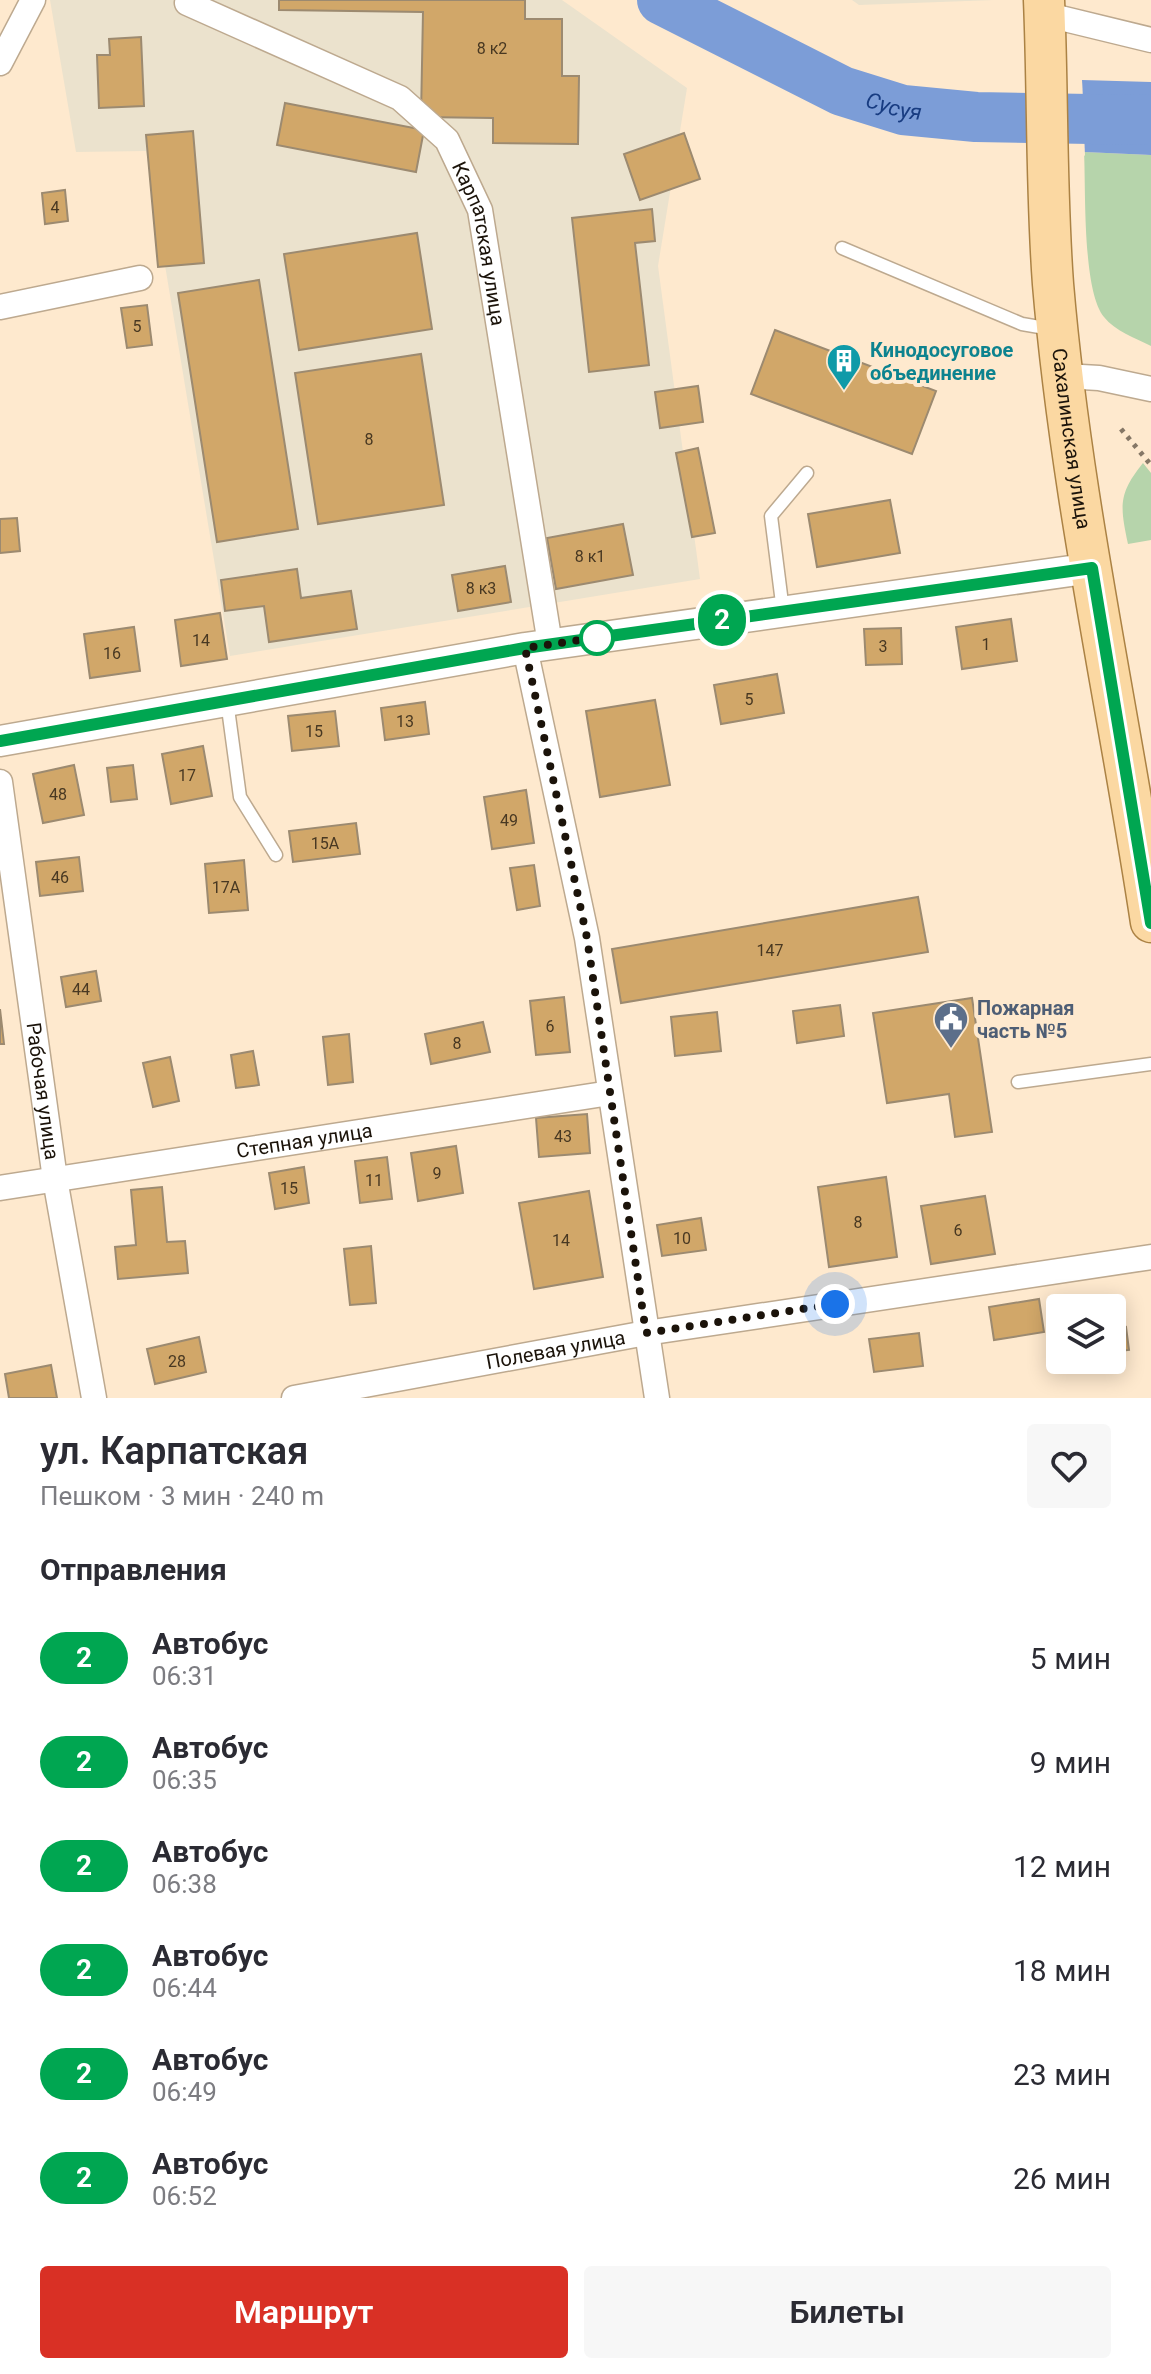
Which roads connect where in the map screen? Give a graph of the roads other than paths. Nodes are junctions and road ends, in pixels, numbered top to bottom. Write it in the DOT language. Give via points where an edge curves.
graph roads {
  1 [pos="33,0"];
  2 [pos="187,3"];
  3 [pos="1044,19"];
  4 [pos="1151,40"];
  5 [pos="0,63"];
  6 [pos="842,248"];
  7 [pos="140,278"];
  8 [pos="0,307"];
  9 [pos="1060,330"];
  10 [pos="1064,376"];
  11 [pos="1151,389"];
  12 [pos="807,473"];
  13 [pos="1092,568"];
  14 [pos="783,611"];
  15 [pos="537,646"];
  16 [pos="227,701"];
  17 [pos="0,741"];
  18 [pos="0,782"];
  19 [pos="276,855"];
  20 [pos="1150,910"];
  21 [pos="1151,1064"];
  22 [pos="1018,1082"];
  23 [pos="610,1093"];
  24 [pos="55,1179"];
  25 [pos="0,1188"];
  26 [pos="1151,1257"];
  27 [pos="646,1333"];
  28 [pos="94,1398"];
  29 [pos="294,1398"];
  30 [pos="657,1398"];
  1 -- 5 [label="street"];
  2 -- 15 [label="street, Карпатская улица" via="400,98 447,140 480,210"];
  3 -- 4 [label="street"];
  3 -- 9 [label="main road, Сахалинская улица" via="1053,284"];
  6 -- 9 [label="lane" via="1022,324"];
  7 -- 8 [label="street"];
  9 -- 10 [label="main road, Сахалинская улица"];
  10 -- 11 [label="street"];
  10 -- 13 [label="main road, Сахалинская улица"];
  12 -- 14 [label="lane" via="771,516"];
  13 -- 14 [label="street"];
  13 -- 20 [label="main road, Сахалинская улица"];
  14 -- 15 [label="street"];
  15 -- 16 [label="street"];
  15 -- 23 [label="street, Карпатская улица"];
  16 -- 17 [label="street"];
  16 -- 19 [label="lane" via="240,797"];
  18 -- 24 [label="street, Рабочая улица"];
  21 -- 22 [label="lane"];
  23 -- 24 [label="street, Степная улица"];
  23 -- 27 [label="street, Карпатская улица"];
  24 -- 25 [label="street, Степная улица"];
  24 -- 28 [label="street, Рабочая улица"];
  26 -- 27 [label="street, Полевая улица"];
  27 -- 29 [label="street, Полевая улица"];
  27 -- 30 [label="street, Карпатская улица"];
}
